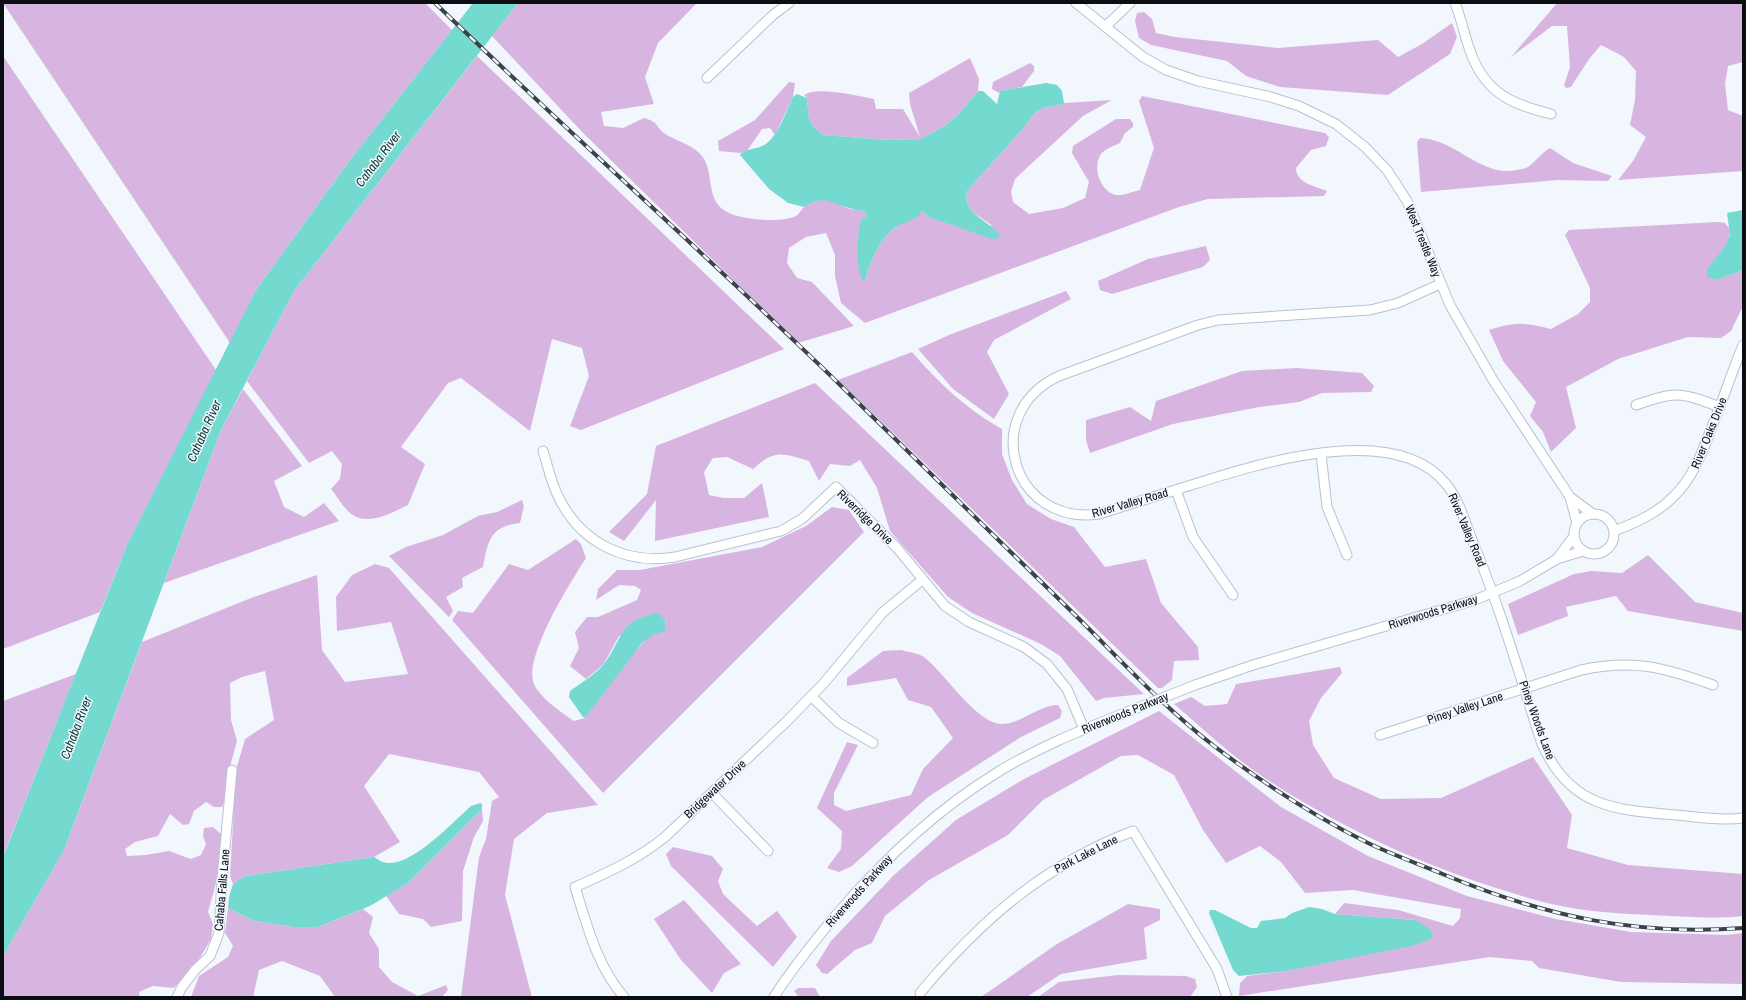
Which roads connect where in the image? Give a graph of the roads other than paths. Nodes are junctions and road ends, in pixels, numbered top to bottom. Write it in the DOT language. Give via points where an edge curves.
graph roads {
  1 [pos="789,3"];
  2 [pos="1076,3"];
  3 [pos="1130,3"];
  4 [pos="1455,3"];
  5 [pos="1106,26"];
  6 [pos="708,78"];
  7 [pos="1551,114"];
  8 [pos="1440,284"];
  9 [pos="1743,346"];
  10 [pos="1636,405"];
  11 [pos="1720,407"];
  12 [pos="543,451"];
  13 [pos="1321,454"];
  14 [pos="1176,490"];
  15 [pos="1570,497"];
  16 [pos="1593,514"];
  17 [pos="1577,523"];
  18 [pos="1614,531"];
  19 [pos="1574,536"];
  20 [pos="1583,551"];
  21 [pos="1347,555"];
  22 [pos="1558,559"];
  23 [pos="922,580"];
  24 [pos="1494,593"];
  25 [pos="1233,595"];
  26 [pos="1713,685"];
  27 [pos="1525,688"];
  28 [pos="811,696"];
  29 [pos="1084,729"];
  30 [pos="1380,735"];
  31 [pos="873,743"];
  32 [pos="232,770"];
  33 [pos="712,793"];
  34 [pos="1743,818"];
  35 [pos="768,851"];
  36 [pos="920,993"];
  37 [pos="177,997"];
  38 [pos="624,997"];
  39 [pos="774,997"];
  40 [pos="1227,997"];
  1 -- 6 [label="street"];
  2 -- 5 [label="street, West Trestle Way"];
  3 -- 5 [label="street"];
  4 -- 7 [label="street" via="1472,57 1488,83 1516,104"];
  5 -- 8 [label="street, West Trestle Way" via="1143,57 1166,70 1198,81 1271,97 1299,106 1352,135 1387,170 1403,195 1415,217"];
  8 -- 14 [label="street, River Valley Road" via="1398,303 1370,310 1232,318 1198,325 1059,376 1038,389 1022,407 1015,424 1013,439 1016,464 1028,488 1052,508 1070,515 1099,514"];
  8 -- 15 [label="street, West Trestle Way" via="1458,321 1493,380"];
  9 -- 11 [label="street, River Oaks Drive"];
  10 -- 11 [label="street" via="1664,395 1675,394 1690,395"];
  11 -- 18 [label="street, River Oaks Drive" via="1697,464 1682,489 1650,515"];
  12 -- 23 [label="street, Riverridge Drive" via="558,496 568,514 590,538 616,552 641,558 664,559 772,535 802,519 836,487 897,548"];
  13 -- 14 [label="street, River Valley Road" via="1262,464"];
  13 -- 21 [label="street" via="1327,507"];
  13 -- 24 [label="street, River Valley Road" via="1369,451 1392,453 1412,458 1432,470 1446,484 1457,502"];
  14 -- 25 [label="street" via="1193,537"];
  15 -- 16 [label="street, West Trestle Way"];
  15 -- 17 [label="street, West Trestle Way"];
  16 -- 17 [label="street"];
  16 -- 18 [label="street" via="1607,518"];
  17 -- 19 [label="street"];
  18 -- 20 [label="street" via="1611,546 1605,551 1590,554"];
  19 -- 20 [label="street"];
  19 -- 22 [label="street, Riverwoods Parkway"];
  20 -- 22 [label="street, Riverwoods Parkway"];
  22 -- 24 [label="street, Riverwoods Parkway"];
  23 -- 28 [label="street, Bridgewater Drive" via="875,621"];
  23 -- 29 [label="street, Riverridge Drive" via="937,598 957,615 1024,647 1048,664 1067,689"];
  24 -- 27 [label="street, Piney Woods Lane"];
  24 -- 29 [label="street, Riverwoods Parkway, bridge" via="1253,665"];
  26 -- 27 [label="street, Piney Valley Lane" via="1663,668 1620,664 1581,670"];
  27 -- 30 [label="street, Piney Valley Lane"];
  27 -- 34 [label="street, Piney Woods Lane" via="1542,744 1552,764 1567,782 1588,798 1602,805 1625,810 1719,819"];
  28 -- 31 [label="street" via="839,723"];
  28 -- 33 [label="street, Bridgewater Drive"];
  29 -- 39 [label="street, Riverwoods Parkway" via="1000,771 965,794 912,836 858,890 796,964"];
  32 -- 37 [label="street, Cahaba Falls Lane" via="219,933 210,956 195,970"];
  33 -- 35 [label="street"];
  33 -- 38 [label="street, Bridgewater Drive" via="650,849 626,864 575,887 599,958"];
  36 -- 40 [label="street, Park Lake Lane" via="965,941 1026,889 1084,852 1133,831 1217,969"];
}
